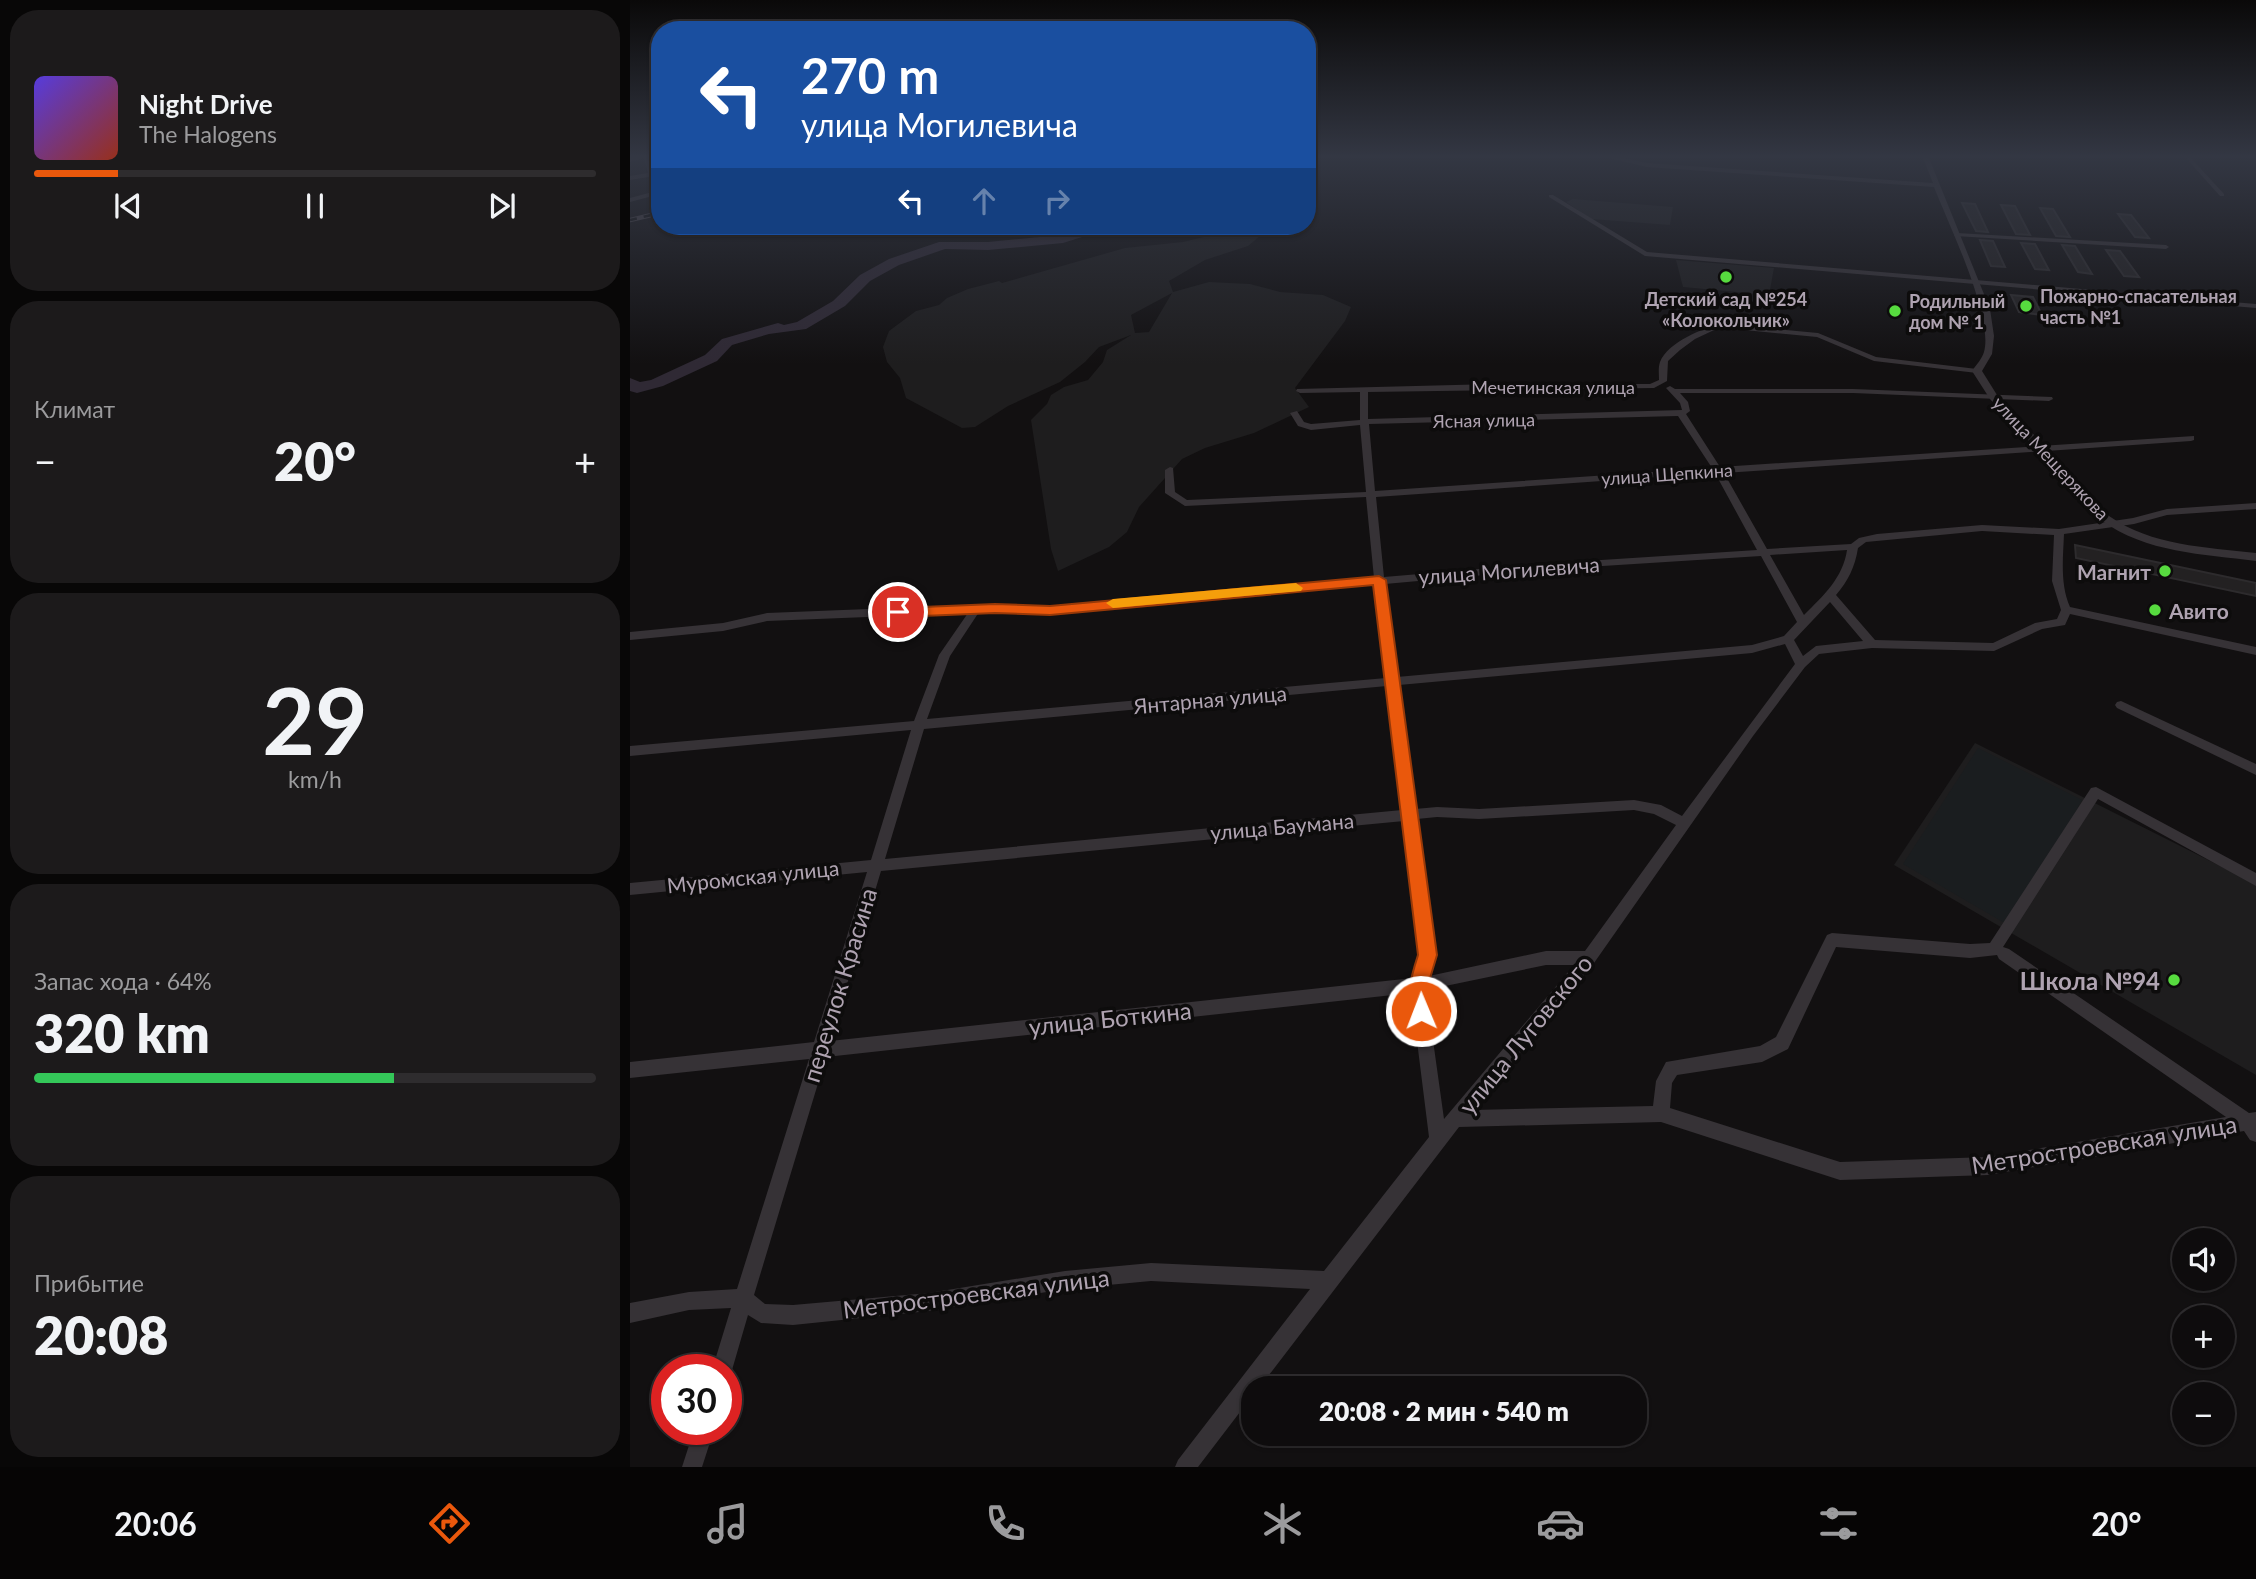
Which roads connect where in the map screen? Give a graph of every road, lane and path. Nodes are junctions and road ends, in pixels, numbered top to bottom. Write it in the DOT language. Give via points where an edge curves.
graph roads {
  1 [pos="1599,226"];
  2 [pos="1953,226"];
  3 [pos="1957,235"];
  4 [pos="2166,247"];
  5 [pos="1978,283"];
  6 [pos="2256,306"];
  7 [pos="1978,371"];
  8 [pos="1660,383"];
  9 [pos="1364,389"];
  10 [pos="1300,391"];
  11 [pos="1673,391"];
  12 [pos="1993,397"];
  13 [pos="2049,399"];
  14 [pos="1681,413"];
  15 [pos="1294,414"];
  16 [pos="1364,422"];
  17 [pos="2191,438"];
  18 [pos="2042,450"];
  19 [pos="1170,470"];
  20 [pos="1718,471"];
  21 [pos="1373,495"];
  22 [pos="2256,506"];
  23 [pos="2112,524"];
  24 [pos="2059,532"];
  25 [pos="1853,547"];
  26 [pos="1764,551"];
  27 [pos="2256,557"];
  28 [pos="1379,580"];
  29 [pos="1831,596"];
  30 [pos="976,610"];
  31 [pos="2066,610"];
  32 [pos="1802,621"];
  33 [pos="630,636"];
  34 [pos="1788,639"];
  35 [pos="1872,643"];
  36 [pos="2256,651"];
  37 [pos="1801,664"];
  38 [pos="1394,683"];
  39 [pos="2121,705"];
  40 [pos="919,724"];
  41 [pos="630,751"];
  42 [pos="2256,771"];
  43 [pos="1410,814"];
  44 [pos="1684,823"];
  45 [pos="876,863"];
  46 [pos="2256,880"];
  47 [pos="630,889"];
  48 [pos="2004,954"];
  49 [pos="1589,958"];
  50 [pos="1418,985"];
  51 [pos="819,1049"];
  52 [pos="630,1070"];
  53 [pos="1661,1114"];
  54 [pos="1456,1119"];
  55 [pos="2253,1125"];
  56 [pos="1438,1139"];
  57 [pos="1328,1281"];
  58 [pos="743,1298"];
  59 [pos="630,1313"];
  60 [pos="727,1354"];
  61 [pos="699,1445"];
  62 [pos="692,1467"];
  63 [pos="1183,1467"];
  1 -- 5 [label="street" via="1642,254"];
  2 -- 3 [label="street"];
  3 -- 4 [label="street"];
  3 -- 5 [label="street"];
  5 -- 6 [label="street"];
  5 -- 7 [label="street" via="1990,336 1988,354"];
  7 -- 8 [label="street, Мечетинская улица" via="1874,359 1818,335 1709,326 1666,359"];
  7 -- 12 [label="street, улица Мещерякова"];
  8 -- 9 [label="street, Мечетинская улица" via="1641,387"];
  8 -- 11 [label="street"];
  9 -- 10 [label="street, Мечетинская улица"];
  9 -- 16 [label="street"];
  11 -- 12 [label="street"];
  11 -- 14 [label="street" via="1685,405 1686,411"];
  12 -- 13 [label="street"];
  12 -- 18 [label="street, улица Мещерякова"];
  14 -- 16 [label="street, Ясная улица"];
  14 -- 20 [label="street"];
  15 -- 16 [label="street, Ясная улица" via="1301,424 1311,427"];
  16 -- 21 [label="street"];
  17 -- 18 [label="street, улица Щепкина"];
  18 -- 20 [label="street, улица Щепкина"];
  18 -- 23 [label="street, улица Мещерякова"];
  19 -- 21 [label="street, улица Щепкина" via="1170,493 1185,503"];
  20 -- 21 [label="street, улица Щепкина"];
  20 -- 26 [label="street"];
  21 -- 28 [label="street"];
  22 -- 23 [label="street, улица Могилевича" via="2167,512"];
  23 -- 24 [label="street, улица Могилевича"];
  23 -- 27 [label="street" via="2131,535 2157,541"];
  24 -- 25 [label="street, улица Могилевича" via="1982,528 1877,537"];
  24 -- 31 [label="street" via="2056,583"];
  25 -- 26 [label="street, улица Могилевича"];
  25 -- 29 [label="street" via="1849,566"];
  26 -- 28 [label="street, улица Могилевича"];
  26 -- 32 [label="street"];
  28 -- 30 [label="street, улица Могилевича" via="1050,610"];
  28 -- 38 [label="street"];
  29 -- 32 [label="street"];
  29 -- 35 [label="street"];
  30 -- 33 [label="street, улица Могилевича" via="767,617 723,627"];
  30 -- 40 [label="street, переулок Красина" via="945,655"];
  31 -- 35 [label="street" via="2061,622 2039,626 1994,647"];
  31 -- 36 [label="street"];
  32 -- 34 [label="street"];
  34 -- 37 [label="street"];
  34 -- 38 [label="street, Янтарная улица" via="1752,649"];
  35 -- 37 [label="street" via="1816,650"];
  37 -- 44 [label="street, улица Луговского"];
  38 -- 40 [label="street, Янтарная улица"];
  38 -- 43 [label="street"];
  39 -- 42 [label="street"];
  40 -- 41 [label="street, Янтарная улица"];
  40 -- 45 [label="street, переулок Красина"];
  43 -- 44 [label="street, улица Баумана" via="1634,805"];
  43 -- 45 [label="street, улица Баумана"];
  43 -- 50 [label="street" via="1428,955"];
  44 -- 49 [label="street, улица Луговского"];
  45 -- 47 [label="street, Муромская улица"];
  45 -- 51 [label="street, переулок Красина"];
  46 -- 53 [label="street" via="2096,792 1994,949 1832,940 1782,1043 1762,1054 1672,1068 1664,1081"];
  48 -- 55 [label="street"];
  49 -- 50 [label="street, улица Боткина" via="1546,958"];
  49 -- 54 [label="street, улица Луговского"];
  50 -- 51 [label="street, улица Боткина"];
  50 -- 56 [label="street"];
  51 -- 52 [label="street, улица Боткина"];
  51 -- 58 [label="street, переулок Красина"];
  53 -- 54 [label="street, Метростроевская улица"];
  53 -- 55 [label="street, Метростроевская улица" via="1840,1171 1988,1166"];
  54 -- 56 [label="street, улица Луговского"];
  56 -- 57 [label="street, улица Луговского"];
  57 -- 58 [label="street, Метростроевская улица" via="1151,1272 793,1315 761,1312"];
  57 -- 63 [label="street, улица Луговского"];
  58 -- 59 [label="street, Метростроевская улица" via="689,1301"];
  58 -- 60 [label="street, переулок Красина"];
  61 -- 62 [label="street"];
}
